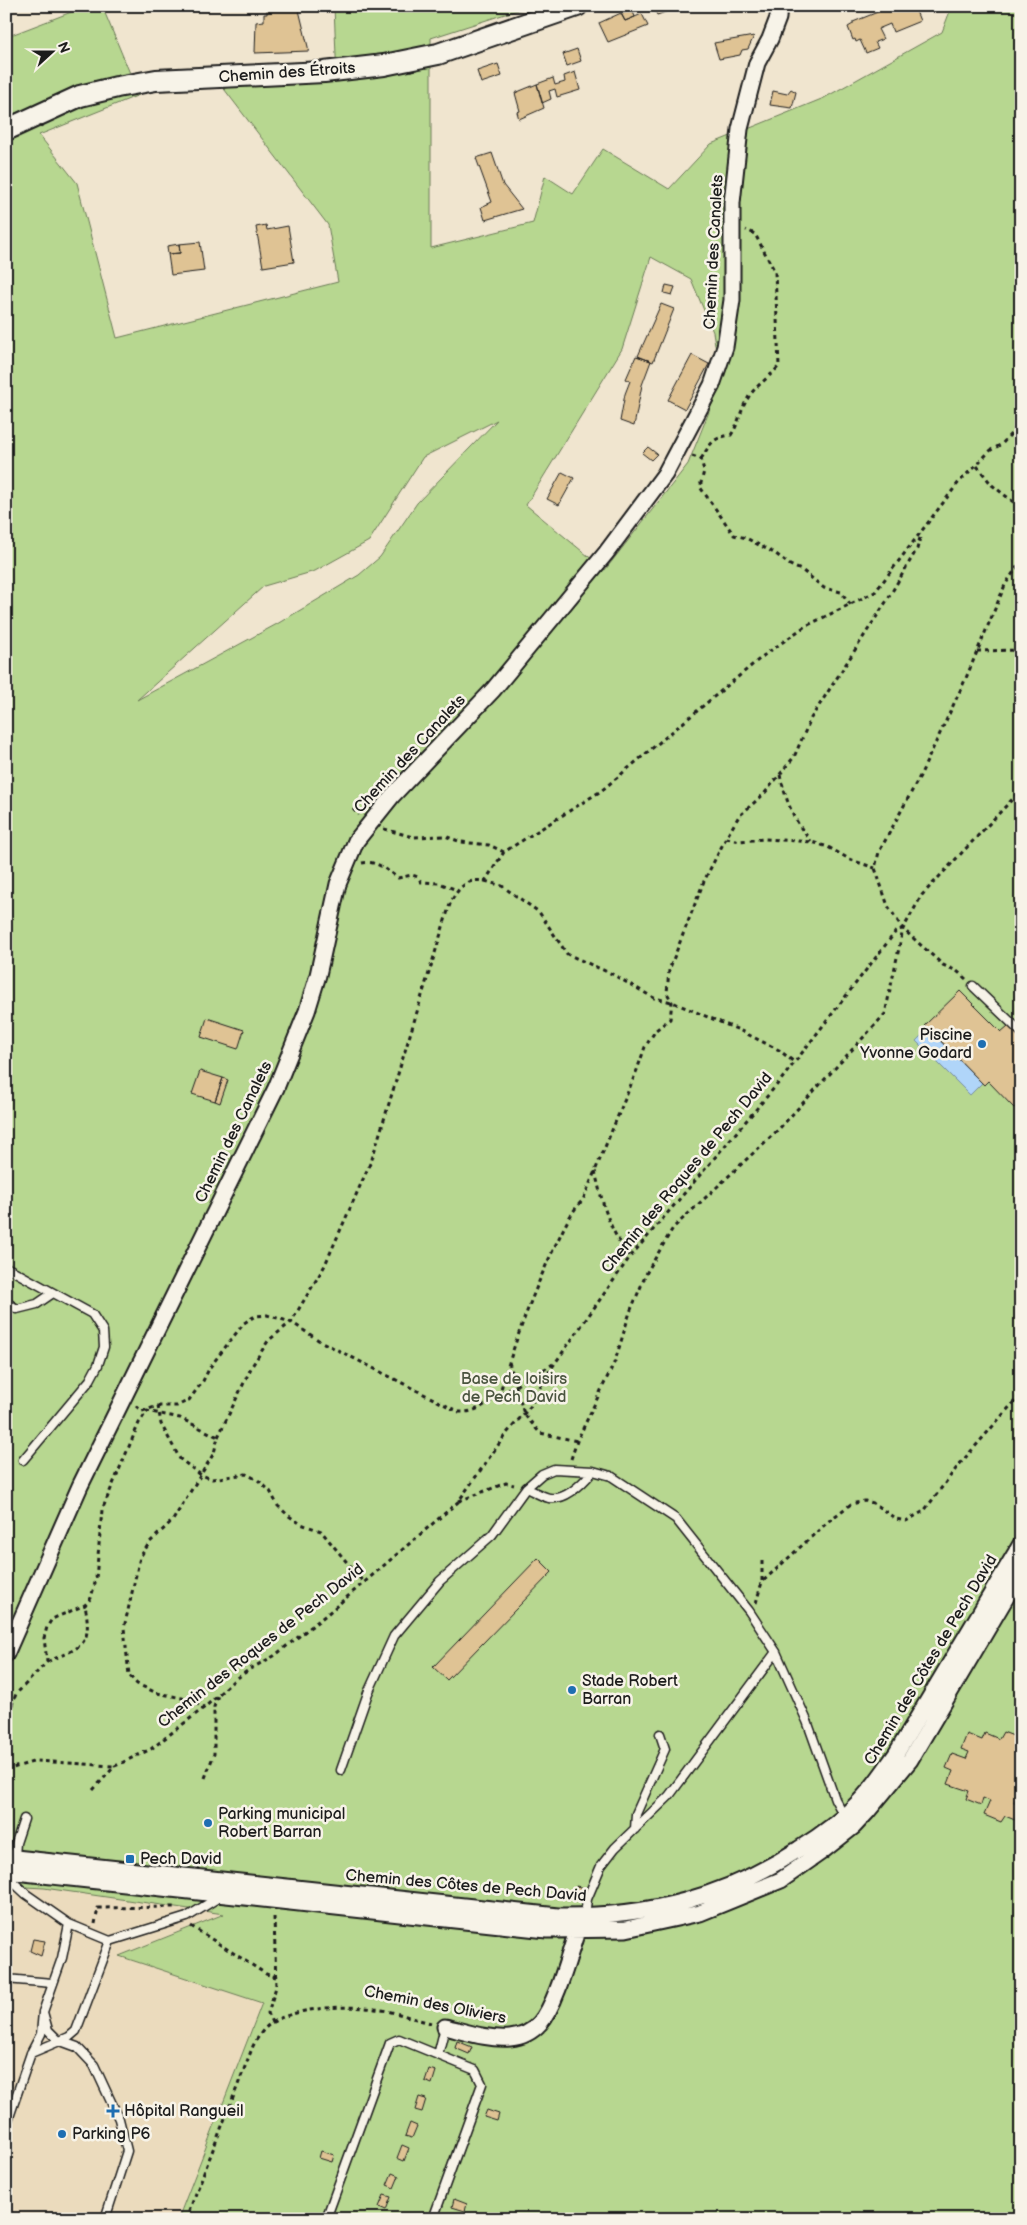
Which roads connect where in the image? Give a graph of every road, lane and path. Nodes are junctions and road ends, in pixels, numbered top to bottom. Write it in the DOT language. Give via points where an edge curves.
graph roads {
  1 [pos="779,6"];
  2 [pos="573,7"];
  3 [pos="6,130"];
  4 [pos="731,223"];
  5 [pos="1021,422"];
  6 [pos="680,446"];
  7 [pos="701,459"];
  8 [pos="977,466"];
  9 [pos="1021,508"];
  10 [pos="922,531"];
  11 [pos="1021,561"];
  12 [pos="850,605"];
  13 [pos="1021,650"];
  14 [pos="977,651"];
  15 [pos="780,775"];
  16 [pos="1021,790"];
  17 [pos="369,823"];
  18 [pos="726,838"];
  19 [pos="812,842"];
  20 [pos="504,852"];
  21 [pos="348,858"];
  22 [pos="875,868"];
  23 [pos="485,881"];
  24 [pos="457,890"];
  25 [pos="903,929"];
  26 [pos="974,986"];
  27 [pos="672,1002"];
  28 [pos="1021,1032"];
  29 [pos="794,1062"];
  30 [pos="595,1170"];
  31 [pos="630,1257"];
  32 [pos="6,1267"];
  33 [pos="53,1293"];
  34 [pos="6,1302"];
  35 [pos="291,1322"];
  36 [pos="509,1362"];
  37 [pos="556,1362"];
  38 [pos="515,1388"];
  39 [pos="1021,1394"];
  40 [pos="498,1396"];
  41 [pos="123,1397"];
  42 [pos="158,1406"];
  43 [pos="147,1411"];
  44 [pos="159,1413"];
  45 [pos="524,1414"];
  46 [pos="218,1437"];
  47 [pos="576,1441"];
  48 [pos="23,1460"];
  49 [pos="570,1470"];
  50 [pos="593,1471"];
  51 [pos="201,1475"];
  52 [pos="526,1488"];
  53 [pos="458,1502"];
  54 [pos="1021,1544"];
  55 [pos="762,1561"];
  56 [pos="1021,1572"];
  57 [pos="762,1582"];
  58 [pos="364,1583"];
  59 [pos="85,1605"];
  60 [pos="749,1610"];
  61 [pos="776,1652"];
  62 [pos="6,1654"];
  63 [pos="47,1662"];
  64 [pos="218,1695"];
  65 [pos="205,1707"];
  66 [pos="660,1734"];
  67 [pos="115,1766"];
  68 [pos="6,1769"];
  69 [pos="341,1770"];
  70 [pos="205,1778"];
  71 [pos="93,1790"];
  72 [pos="24,1819"];
  73 [pos="849,1821"];
  74 [pos="635,1829"];
  75 [pos="10,1865"];
  76 [pos="218,1888"];
  77 [pos="274,1907"];
  78 [pos="69,1924"];
  79 [pos="582,1924"];
  80 [pos="190,1926"];
  81 [pos="110,1941"];
  82 [pos="276,1977"];
  83 [pos="6,1979"];
  84 [pos="52,1983"];
  85 [pos="43,2012"];
  86 [pos="272,2023"];
  87 [pos="446,2027"];
  88 [pos="58,2040"];
  89 [pos="31,2053"];
  90 [pos="438,2054"];
  91 [pos="6,2126"];
  92 [pos="105,2219"];
  93 [pos="186,2219"];
  94 [pos="326,2219"];
  95 [pos="433,2219"];
  1 -- 4 [label="street, Chemin des Canalets" via="775,25 749,86 740,129"];
  2 -- 3 [label="main road, Chemin des Étroits" via="438,54 384,65 156,80 117,87 80,96"];
  4 -- 6 [label="street, Chemin des Canalets" via="732,300 726,347 712,385"];
  4 -- 7 [label="path" via="755,234 775,272 779,366 760,382 747,399 731,435 713,441"];
  5 -- 8 [label="path"];
  6 -- 7 [label="path"];
  6 -- 17 [label="street, Chemin des Canalets" via="665,474 554,619 493,690"];
  7 -- 12 [label="path" via="704,471 700,488 734,534 776,554 824,588 841,592"];
  8 -- 9 [label="path" via="992,485"];
  8 -- 10 [label="path" via="959,482"];
  10 -- 12 [label="path" via="875,592"];
  10 -- 15 [label="path" via="917,549 891,594 811,718 794,757"];
  11 -- 14 [label="path" via="1005,585"];
  12 -- 20 [label="path" via="792,635 601,791"];
  13 -- 14 [label="path"];
  14 -- 22 [label="path" via="920,776 879,852"];
  15 -- 18 [label="path" via="739,816"];
  15 -- 19 [label="path" via="787,804"];
  16 -- 25 [label="path" via="922,895"];
  17 -- 20 [label="path" via="391,832 422,838 445,836"];
  17 -- 21 [label="street, Chemin des Canalets"];
  18 -- 19 [label="path"];
  18 -- 27 [label="path" via="704,881 669,970 667,993"];
  19 -- 22 [label="path"];
  20 -- 23 [label="path"];
  21 -- 24 [label="path" via="362,863 377,863 398,878 418,876 421,882 439,883"];
  21 -- 41 [label="street, Chemin des Canalets" via="338,884 318,975 293,1050"];
  22 -- 25 [label="path" via="888,906"];
  23 -- 24 [label="path" via="468,882"];
  23 -- 27 [label="path" via="502,886 539,912 567,954 654,998"];
  24 -- 35 [label="path" via="372,1158 324,1267"];
  25 -- 26 [label="path" via="943,965 957,971"];
  25 -- 29 [label="path, Chemin des Roques de Pech David" via="897,930"];
  25 -- 47 [label="path" via="885,1014 778,1130 673,1228 647,1272 615,1361"];
  26 -- 28 [label="lane"];
  27 -- 29 [label="path" via="739,1030 779,1050"];
  27 -- 30 [label="path" via="670,1019 656,1030 645,1047"];
  29 -- 31 [label="path, Chemin des Roques de Pech David"];
  30 -- 31 [label="path" via="612,1230"];
  30 -- 36 [label="path" via="583,1200 572,1211 545,1264"];
  31 -- 37 [label="path, Chemin des Roques de Pech David"];
  32 -- 33 [label="lane"];
  33 -- 34 [label="lane" via="37,1304 17,1309"];
  33 -- 48 [label="lane" via="92,1314 102,1332 104,1347 90,1380"];
  35 -- 40 [label="path" via="320,1342 459,1412 476,1411"];
  35 -- 42 [label="path" via="266,1315 255,1316 244,1323 189,1400 177,1406"];
  35 -- 46 [label="path" via="268,1341 252,1366"];
  36 -- 38 [label="path"];
  36 -- 40 [label="path"];
  37 -- 38 [label="path"];
  37 -- 45 [label="path, Chemin des Roques de Pech David"];
  38 -- 40 [label="path"];
  38 -- 45 [label="path"];
  39 -- 57 [label="path" via="958,1466 924,1511 906,1521 896,1519 873,1503 851,1504"];
  41 -- 43 [label="path" via="142,1411"];
  41 -- 62 [label="street, Chemin des Canalets"];
  42 -- 43 [label="path"];
  42 -- 44 [label="path"];
  43 -- 44 [label="path"];
  43 -- 59 [label="path" via="139,1422 102,1510 96,1579 91,1598"];
  44 -- 46 [label="path" via="180,1418"];
  44 -- 51 [label="path" via="161,1424 180,1458"];
  45 -- 47 [label="path" via="540,1433"];
  45 -- 53 [label="path, Chemin des Roques de Pech David"];
  46 -- 51 [label="path" via="214,1453"];
  47 -- 49 [label="path"];
  49 -- 50 [label="lane"];
  49 -- 52 [label="lane" via="554,1469 542,1474"];
  50 -- 52 [label="lane" via="564,1496 550,1498"];
  50 -- 60 [label="lane" via="611,1476 676,1519"];
  51 -- 58 [label="path" via="212,1479 246,1474 258,1480 289,1516 321,1531"];
  51 -- 65 [label="path" via="174,1520 150,1542 140,1557 124,1628 129,1675 136,1684 157,1694 182,1698"];
  52 -- 53 [label="path" via="506,1483"];
  52 -- 69 [label="lane" via="492,1535 440,1581 394,1636 368,1693"];
  53 -- 58 [label="path, Chemin des Roques de Pech David"];
  54 -- 73 [label="street, Chemin des Côtes de Pech David" via="896,1754"];
  55 -- 57 [label="path"];
  56 -- 73 [label="street, Chemin des Côtes de Pech David" via="910,1760 887,1791"];
  57 -- 60 [label="path" via="755,1604"];
  58 -- 64 [label="path, Chemin des Roques de Pech David" via="274,1656 244,1673"];
  59 -- 63 [label="path" via="88,1634 83,1644"];
  59 -- 63 [label="path" via="52,1619 44,1638"];
  60 -- 61 [label="lane"];
  61 -- 73 [label="lane" via="808,1721 835,1799"];
  61 -- 74 [label="lane" via="669,1796"];
  63 -- 68 [label="path" via="16,1694 10,1710 11,1743"];
  64 -- 65 [label="path, Chemin des Roques de Pech David"];
  64 -- 70 [label="path" via="214,1707 214,1754"];
  65 -- 67 [label="path, Chemin des Roques de Pech David" via="151,1749"];
  66 -- 74 [label="lane" via="665,1749 636,1814"];
  67 -- 68 [label="path" via="36,1761"];
  67 -- 71 [label="path, Chemin des Roques de Pech David"];
  72 -- 75 [label="lane"];
  73 -- 79 [label="street, Chemin des Côtes de Pech David" via="781,1880 739,1899 700,1913 626,1929"];
  74 -- 79 [label="lane" via="614,1848 601,1866 587,1899"];
  75 -- 76 [label="street, Chemin des Côtes de Pech David"];
  75 -- 78 [label="lane" via="13,1882"];
  76 -- 79 [label="street, Chemin des Côtes de Pech David" via="547,1930"];
  76 -- 81 [label="lane" via="216,1899 187,1917"];
  77 -- 82 [label="path"];
  78 -- 81 [label="lane"];
  78 -- 84 [label="lane" via="62,1958"];
  79 -- 87 [label="street, Chemin des Oliviers" via="550,2007 539,2024 529,2032 500,2038"];
  80 -- 82 [label="path" via="266,1974"];
  81 -- 88 [label="lane" via="76,2031"];
  82 -- 86 [label="path" via="268,2013"];
  83 -- 84 [label="lane"];
  84 -- 85 [label="lane"];
  85 -- 88 [label="lane" via="48,2030"];
  85 -- 89 [label="lane" via="41,2034"];
  86 -- 87 [label="path, Chemin des Oliviers" via="298,2012 351,2007 376,2009"];
  86 -- 93 [label="path, Chemin des Oliviers" via="253,2046"];
  87 -- 90 [label="lane"];
  88 -- 89 [label="lane"];
  88 -- 92 [label="lane" via="77,2047 94,2065 119,2119 127,2152"];
  89 -- 91 [label="lane"];
  90 -- 94 [label="lane" via="399,2039 390,2043"];
  90 -- 95 [label="lane" via="475,2070 482,2084"];
}
